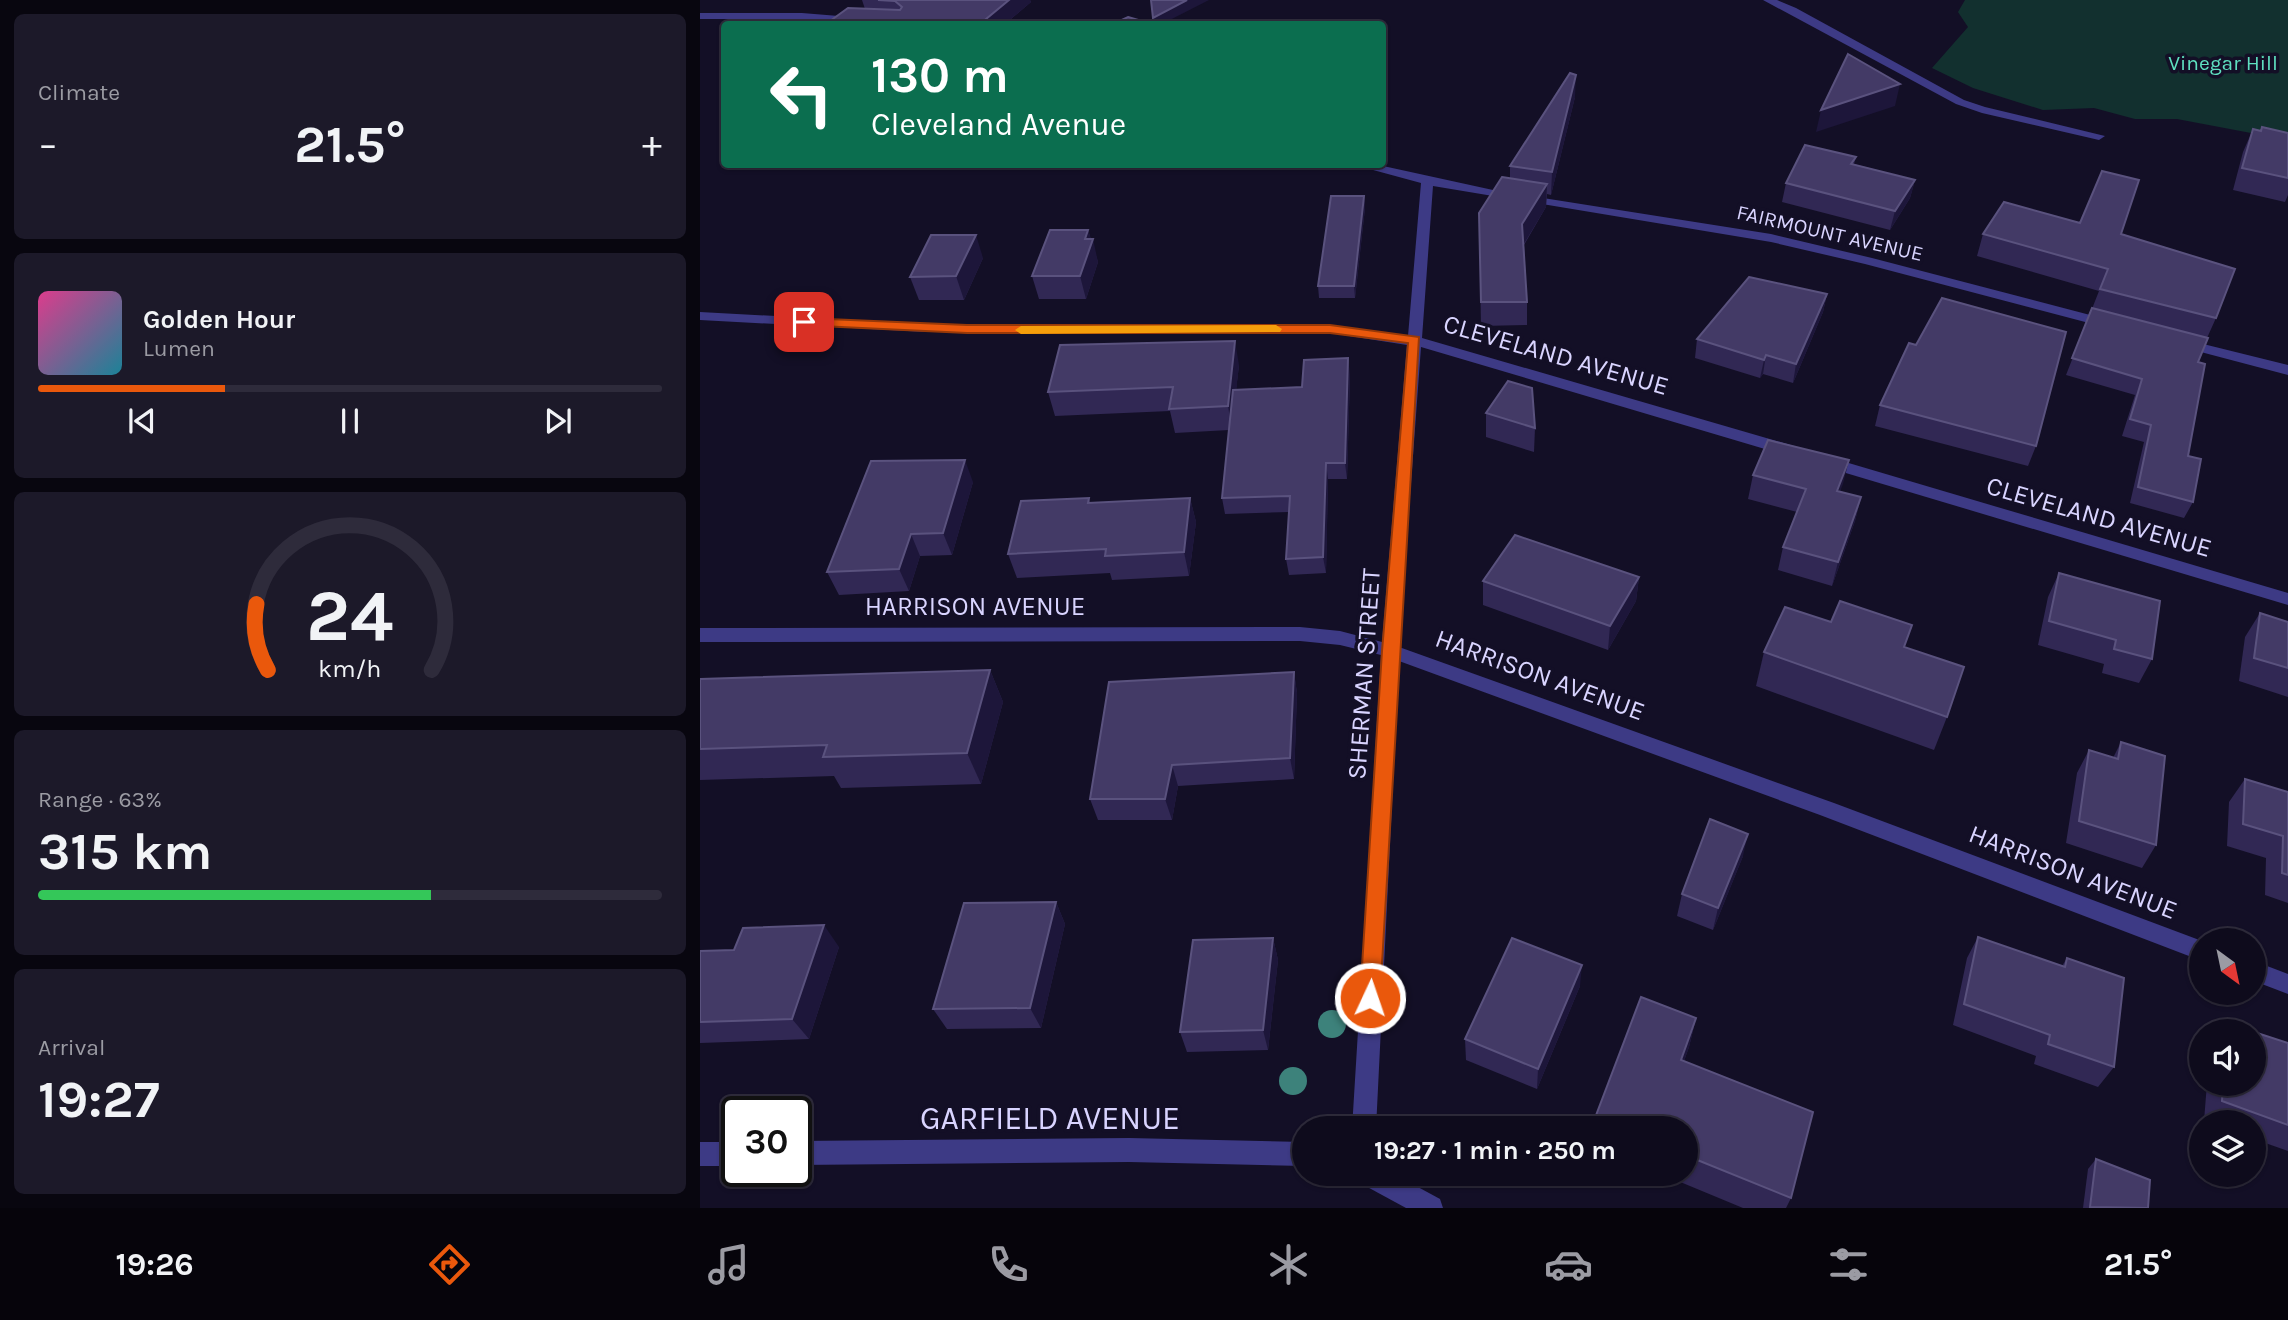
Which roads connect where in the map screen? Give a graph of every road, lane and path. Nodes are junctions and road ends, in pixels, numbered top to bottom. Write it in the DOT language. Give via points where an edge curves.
graph roads {
  1 [pos="1768,0"];
  2 [pos="700,16"];
  3 [pos="863,21"];
  4 [pos="2099,136"];
  5 [pos="1373,168"];
  6 [pos="1427,181"];
  7 [pos="700,316"];
  8 [pos="2121,327"];
  9 [pos="1414,340"];
  10 [pos="2173,341"];
  11 [pos="2288,370"];
  12 [pos="2288,598"];
  13 [pos="700,635"];
  14 [pos="1390,651"];
  15 [pos="2189,946"];
  16 [pos="2266,976"];
  17 [pos="2288,984"];
  18 [pos="1365,1116"];
  19 [pos="812,1153"];
  20 [pos="700,1154"];
  21 [pos="721,1154"];
  22 [pos="1292,1154"];
  23 [pos="1391,1186"];
  24 [pos="1431,1208"];
  1 -- 4 [label="street" via="1960,102"];
  2 -- 3 [label="street"];
  5 -- 6 [label="street, FAIRMOUNT AVENUE"];
  6 -- 8 [label="street, FAIRMOUNT AVENUE" via="1725,230"];
  6 -- 9 [label="street, SHERMAN STREET"];
  7 -- 9 [label="street, CLEVELAND AVENUE" via="926,328 1330,329"];
  9 -- 12 [label="street, CLEVELAND AVENUE"];
  9 -- 14 [label="street, SHERMAN STREET"];
  10 -- 11 [label="street"];
  13 -- 14 [label="street, HARRISON AVENUE" via="1300,634"];
  14 -- 15 [label="street, HARRISON AVENUE" via="1828,809"];
  14 -- 18 [label="street, SHERMAN STREET"];
  16 -- 17 [label="street"];
  19 -- 22 [label="street, GARFIELD AVENUE"];
  20 -- 21 [label="street"];
  23 -- 24 [label="street"];
}
